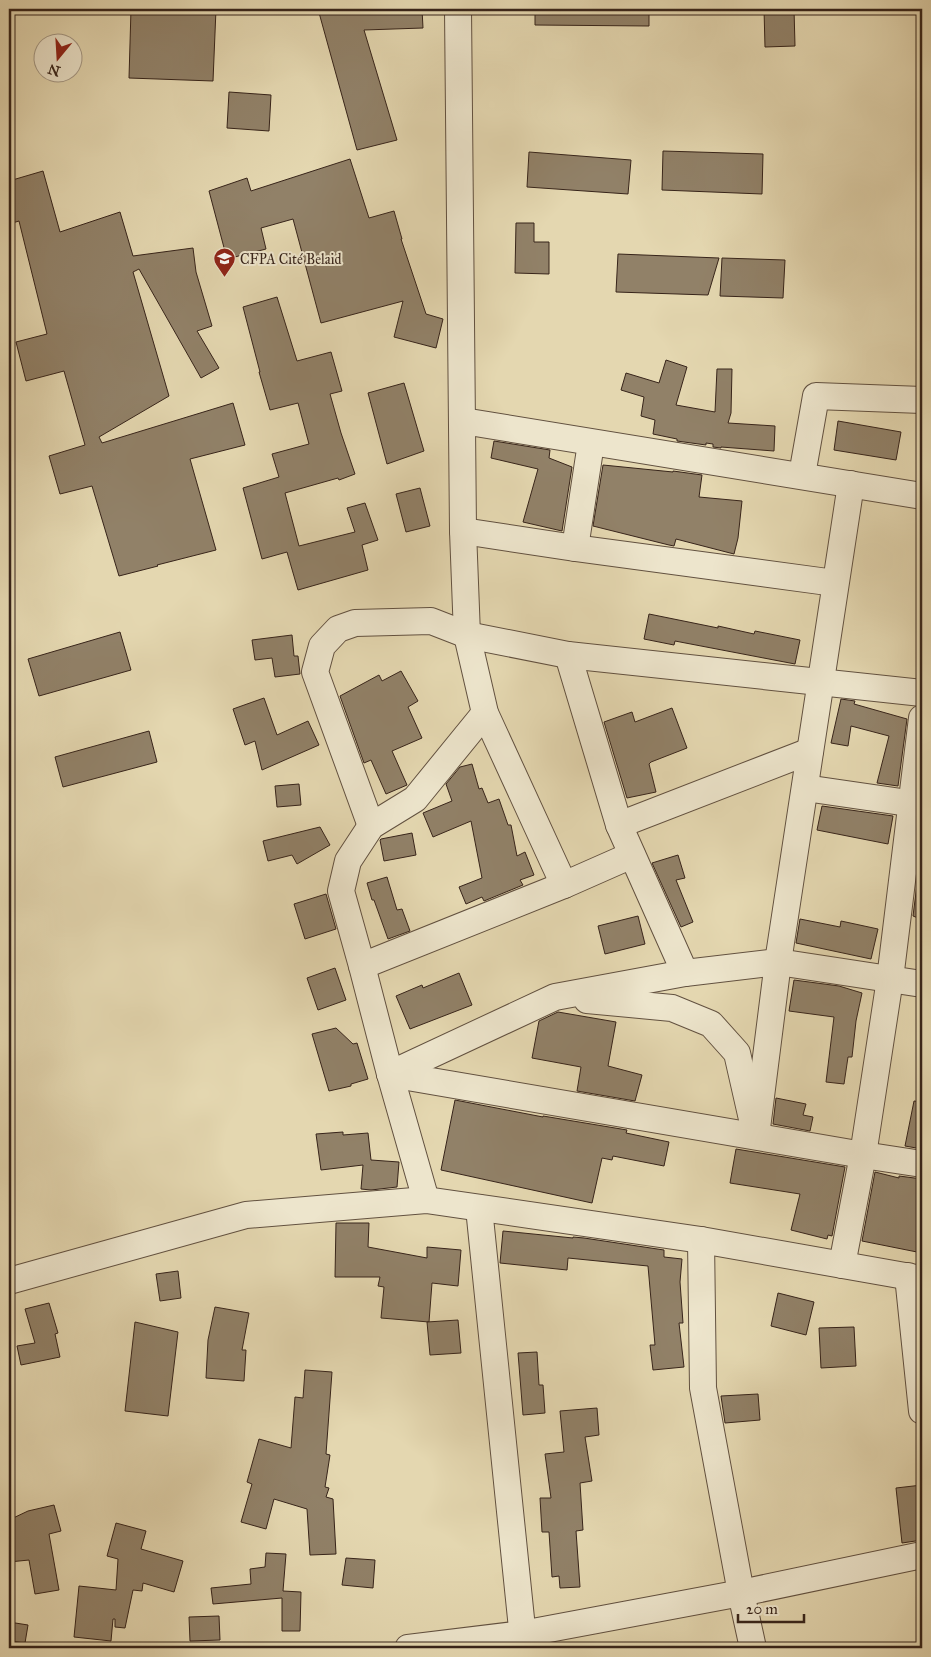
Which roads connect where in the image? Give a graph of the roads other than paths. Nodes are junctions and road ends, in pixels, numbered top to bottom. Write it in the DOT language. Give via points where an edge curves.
graph roads {
  1 [pos="458,9"];
  2 [pos="922,400"];
  3 [pos="463,421"];
  4 [pos="591,442"];
  5 [pos="802,475"];
  6 [pos="851,484"];
  7 [pos="922,496"];
  8 [pos="463,531"];
  9 [pos="576,548"];
  10 [pos="836,584"];
  11 [pos="467,635"];
  12 [pos="568,655"];
  13 [pos="820,682"];
  14 [pos="922,693"];
  15 [pos="485,713"];
  16 [pos="922,718"];
  17 [pos="810,751"];
  18 [pos="805,788"];
  19 [pos="917,804"];
  20 [pos="619,825"];
  21 [pos="371,826"];
  22 [pos="632,855"];
  23 [pos="564,885"];
  24 [pos="778,962"];
  25 [pos="362,966"];
  26 [pos="685,973"];
  27 [pos="890,979"];
  28 [pos="922,984"];
  29 [pos="556,997"];
  30 [pos="390,1074"];
  31 [pos="756,1136"];
  32 [pos="863,1155"];
  33 [pos="922,1164"];
  34 [pos="426,1200"];
  35 [pos="479,1208"];
  36 [pos="701,1240"];
  37 [pos="842,1265"];
  38 [pos="915,1278"];
  39 [pos="9,1281"];
  40 [pos="922,1411"];
  41 [pos="922,1555"];
  42 [pos="741,1593"];
  43 [pos="523,1641"];
  44 [pos="408,1648"];
  45 [pos="753,1648"];
  1 -- 3 [label="street"];
  2 -- 5 [label="street" via="816,396"];
  3 -- 4 [label="street"];
  3 -- 8 [label="street"];
  4 -- 5 [label="street"];
  4 -- 9 [label="street"];
  5 -- 6 [label="street"];
  6 -- 7 [label="street"];
  6 -- 10 [label="street"];
  8 -- 9 [label="street"];
  8 -- 11 [label="street"];
  9 -- 10 [label="street"];
  10 -- 13 [label="street"];
  11 -- 12 [label="street"];
  11 -- 15 [label="street"];
  11 -- 21 [label="street" via="431,621 355,624 338,629 322,646 315,672"];
  12 -- 13 [label="street"];
  12 -- 20 [label="street"];
  13 -- 14 [label="street"];
  13 -- 17 [label="street"];
  15 -- 21 [label="street" via="415,799"];
  15 -- 23 [label="street"];
  16 -- 19 [label="street"];
  17 -- 18 [label="street"];
  17 -- 20 [label="street"];
  18 -- 19 [label="street"];
  18 -- 24 [label="street"];
  19 -- 27 [label="street"];
  20 -- 22 [label="street"];
  21 -- 25 [label="street" via="348,862 341,891"];
  22 -- 23 [label="street"];
  22 -- 26 [label="street"];
  23 -- 25 [label="street"];
  24 -- 26 [label="street"];
  24 -- 27 [label="street"];
  24 -- 31 [label="street"];
  25 -- 30 [label="street"];
  26 -- 29 [label="street"];
  27 -- 28 [label="street"];
  27 -- 32 [label="street"];
  29 -- 30 [label="street"];
  29 -- 31 [label="street" via="672,1008 711,1024 737,1053"];
  30 -- 31 [label="street"];
  30 -- 34 [label="street"];
  31 -- 32 [label="street"];
  32 -- 33 [label="street"];
  32 -- 37 [label="street"];
  34 -- 35 [label="street"];
  34 -- 39 [label="street" via="246,1215"];
  35 -- 36 [label="street"];
  35 -- 43 [label="street"];
  36 -- 37 [label="street"];
  36 -- 42 [label="street" via="703,1388"];
  37 -- 38 [label="street"];
  38 -- 40 [label="street"];
  41 -- 42 [label="street"];
  42 -- 43 [label="street"];
  42 -- 45 [label="street"];
  43 -- 44 [label="street"];
}
